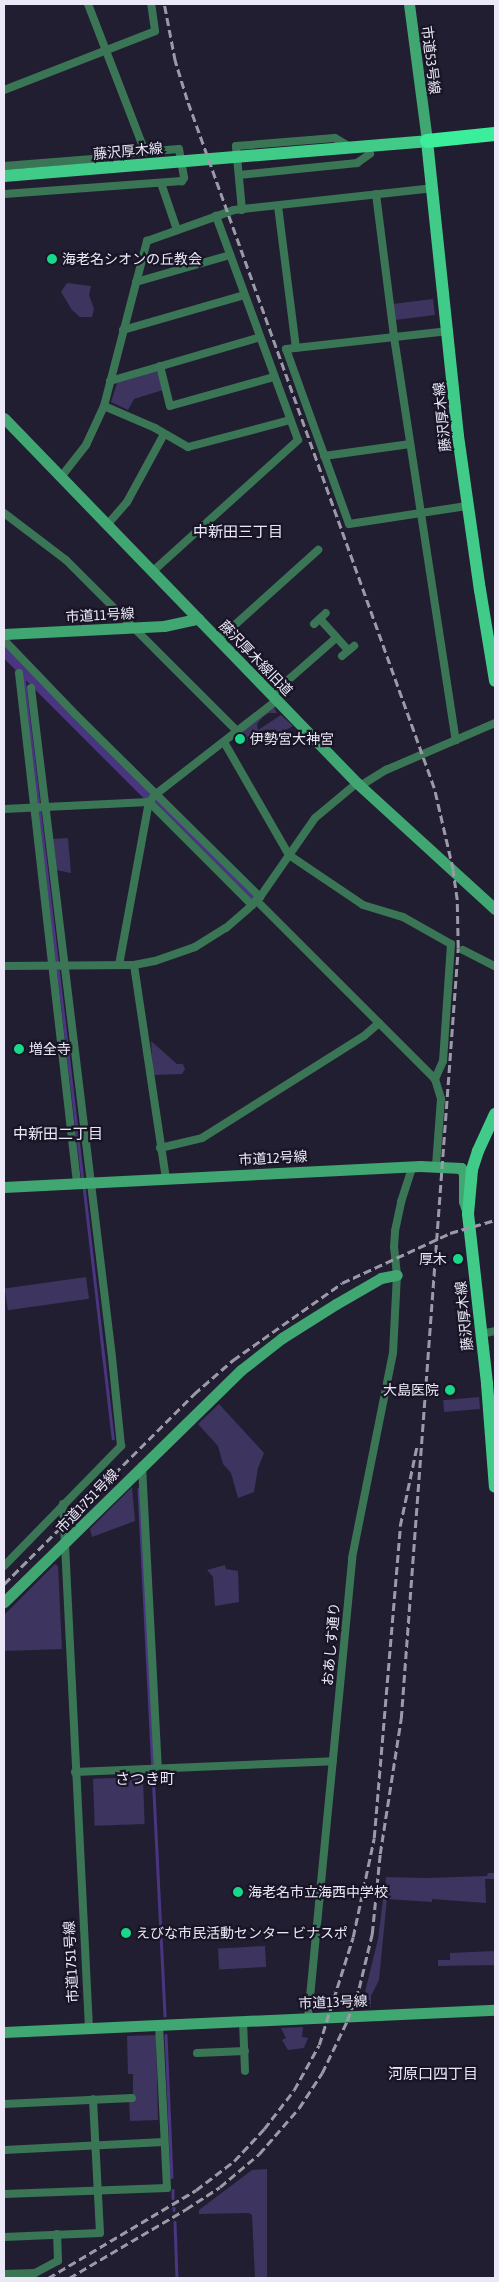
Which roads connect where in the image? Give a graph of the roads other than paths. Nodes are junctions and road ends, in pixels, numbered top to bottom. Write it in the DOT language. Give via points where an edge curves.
graph roads {
  1 [pos="88,4"];
  2 [pos="151,4"];
  3 [pos="409,4"];
  4 [pos="106,51"];
  5 [pos="4,90"];
  6 [pos="495,134"];
  7 [pos="495,142"];
  8 [pos="427,145"];
  9 [pos="352,148"];
  10 [pos="145,152"];
  11 [pos="370,154"];
  12 [pos="299,156"];
  13 [pos="4,166"];
  14 [pos="100,172"];
  15 [pos="239,175"];
  16 [pos="4,176"];
  17 [pos="4,183"];
  18 [pos="161,183"];
  19 [pos="432,188"];
  20 [pos="4,194"];
  21 [pos="376,194"];
  22 [pos="278,206"];
  23 [pos="242,210"];
  24 [pos="216,216"];
  25 [pos="177,230"];
  26 [pos="230,255"];
  27 [pos="136,282"];
  28 [pos="244,295"];
  29 [pos="123,330"];
  30 [pos="449,332"];
  31 [pos="260,337"];
  32 [pos="394,337"];
  33 [pos="296,348"];
  34 [pos="160,366"];
  35 [pos="274,377"];
  36 [pos="110,380"];
  37 [pos="104,406"];
  38 [pos="4,418"];
  39 [pos="290,420"];
  40 [pos="164,434"];
  41 [pos="410,444"];
  42 [pos="324,456"];
  43 [pos="62,477"];
  44 [pos="467,506"];
  45 [pos="421,513"];
  46 [pos="5,516"];
  47 [pos="108,526"];
  48 [pos="318,550"];
  49 [pos="152,572"];
  50 [pos="198,619"];
  51 [pos="320,619"];
  52 [pos="134,628"];
  53 [pos="4,634"];
  54 [pos="336,638"];
  55 [pos="4,640"];
  56 [pos="218,640"];
  57 [pos="348,651"];
  58 [pos="19,673"];
  59 [pos="495,680"];
  60 [pos="31,688"];
  61 [pos="274,698"];
  62 [pos="495,723"];
  63 [pos="237,731"];
  64 [pos="456,740"];
  65 [pos="224,742"];
  66 [pos="358,784"];
  67 [pos="152,798"];
  68 [pos="40,808"];
  69 [pos="4,810"];
  70 [pos="289,855"];
  71 [pos="256,901"];
  72 [pos="495,909"];
  73 [pos="463,950"];
  74 [pos="119,965"];
  75 [pos="134,965"];
  76 [pos="4,966"];
  77 [pos="58,966"];
  78 [pos="495,966"];
  79 [pos="379,1023"];
  80 [pos="435,1079"];
  81 [pos="495,1114"];
  82 [pos="160,1148"];
  83 [pos="476,1156"];
  84 [pos="413,1166"];
  85 [pos="436,1166"];
  86 [pos="461,1168"];
  87 [pos="166,1179"];
  88 [pos="83,1183"];
  89 [pos="4,1187"];
  90 [pos="468,1214"];
  91 [pos="397,1275"];
  92 [pos="495,1331"];
  93 [pos="481,1334"];
  94 [pos="491,1384"];
  95 [pos="493,1431"];
  96 [pos="494,1460"];
  97 [pos="142,1466"];
  98 [pos="495,1487"];
  99 [pos="63,1504"];
  100 [pos="64,1541"];
  101 [pos="4,1566"];
  102 [pos="4,1602"];
  103 [pos="334,1761"];
  104 [pos="155,1768"];
  105 [pos="75,1772"];
  106 [pos="495,2010"];
  107 [pos="308,2018"];
  108 [pos="244,2021"];
  109 [pos="164,2025"];
  110 [pos="89,2028"];
  111 [pos="4,2032"];
  112 [pos="245,2051"];
  113 [pos="198,2053"];
  114 [pos="246,2071"];
  115 [pos="132,2098"];
  116 [pos="93,2099"];
  117 [pos="4,2104"];
  118 [pos="164,2142"];
  119 [pos="95,2146"];
  120 [pos="4,2150"];
  121 [pos="98,2191"];
  122 [pos="4,2194"];
  123 [pos="57,2234"];
  124 [pos="4,2237"];
  125 [pos="4,2274"];
  1 -- 4 [label="street"];
  2 -- 4 [label="street" via="155,31"];
  3 -- 8 [label="street, 市道53号線"];
  4 -- 5 [label="street"];
  4 -- 10 [label="street"];
  6 -- 8 [label="highway"];
  7 -- 8 [label="highway"];
  8 -- 9 [label="main road, 藤沢厚木線"];
  8 -- 11 [label="main road, 藤沢厚木線"];
  8 -- 19 [label="main road, 藤沢厚木線"];
  9 -- 12 [label="main road, 藤沢厚木線"];
  9 -- 15 [label="street" via="335,138 236,146"];
  10 -- 13 [label="street"];
  10 -- 18 [label="street" via="181,151 184,178 182,181"];
  11 -- 12 [label="main road, 藤沢厚木線"];
  11 -- 15 [label="street" via="357,164"];
  12 -- 14 [label="main road, 藤沢厚木線"];
  14 -- 16 [label="main road, 藤沢厚木線"];
  14 -- 17 [label="main road, 藤沢厚木線"];
  15 -- 23 [label="street"];
  18 -- 20 [label="street"];
  18 -- 25 [label="street"];
  19 -- 21 [label="street"];
  19 -- 30 [label="main road, 藤沢厚木線"];
  21 -- 22 [label="street"];
  21 -- 32 [label="street"];
  22 -- 23 [label="street"];
  22 -- 33 [label="street"];
  23 -- 24 [label="street"];
  24 -- 25 [label="street"];
  24 -- 26 [label="street"];
  25 -- 27 [label="street" via="147,241"];
  26 -- 27 [label="street"];
  26 -- 28 [label="street"];
  27 -- 29 [label="street"];
  28 -- 29 [label="street"];
  28 -- 31 [label="street"];
  29 -- 36 [label="street"];
  30 -- 32 [label="street"];
  30 -- 44 [label="main road, 藤沢厚木線"];
  31 -- 34 [label="street"];
  31 -- 35 [label="street"];
  32 -- 33 [label="street"];
  32 -- 41 [label="street"];
  33 -- 42 [label="street" via="286,350"];
  34 -- 35 [label="street" via="170,406"];
  34 -- 36 [label="street"];
  35 -- 39 [label="street"];
  36 -- 37 [label="street"];
  37 -- 40 [label="street"];
  37 -- 43 [label="street" via="86,445"];
  38 -- 43 [label="street, 藤沢厚木線旧道"];
  39 -- 40 [label="street" via="194,447"];
  39 -- 49 [label="street" via="298,440"];
  40 -- 47 [label="street" via="126,502"];
  41 -- 42 [label="street"];
  41 -- 45 [label="street"];
  42 -- 45 [label="street" via="349,524"];
  43 -- 47 [label="street, 藤沢厚木線旧道"];
  44 -- 45 [label="street"];
  44 -- 59 [label="main road, 藤沢厚木線"];
  45 -- 64 [label="street"];
  46 -- 52 [label="street" via="66,560"];
  47 -- 49 [label="street, 藤沢厚木線旧道"];
  48 -- 56 [label="street"];
  49 -- 50 [label="street, 藤沢厚木線旧道"];
  50 -- 52 [label="street, 市道11号線"];
  50 -- 56 [label="street, 藤沢厚木線旧道"];
  51 -- 54 [label="street"];
  52 -- 53 [label="street, 市道11号線"];
  52 -- 63 [label="street"];
  54 -- 57 [label="street"];
  54 -- 61 [label="street"];
  55 -- 67 [label="street"];
  56 -- 61 [label="street, 藤沢厚木線旧道"];
  58 -- 68 [label="street"];
  60 -- 68 [label="street"];
  61 -- 63 [label="street"];
  61 -- 66 [label="street, 藤沢厚木線旧道"];
  62 -- 64 [label="street"];
  63 -- 65 [label="street"];
  64 -- 66 [label="street"];
  65 -- 67 [label="street"];
  65 -- 70 [label="street"];
  66 -- 70 [label="street" via="315,818"];
  66 -- 72 [label="street, 藤沢厚木線旧道"];
  67 -- 68 [label="street"];
  67 -- 71 [label="street"];
  67 -- 74 [label="street"];
  68 -- 69 [label="street"];
  68 -- 77 [label="street"];
  68 -- 77 [label="street"];
  70 -- 71 [label="street"];
  70 -- 80 [label="street" via="364,906 403,917 450,944 443,1061"];
  71 -- 75 [label="street" via="226,928 195,946 156,961"];
  71 -- 79 [label="street"];
  73 -- 78 [label="street"];
  74 -- 75 [label="street"];
  74 -- 77 [label="street"];
  75 -- 82 [label="street"];
  76 -- 77 [label="street"];
  77 -- 88 [label="street"];
  77 -- 88 [label="street"];
  79 -- 80 [label="street"];
  79 -- 82 [label="street" via="364,1036 202,1138"];
  80 -- 85 [label="street" via="441,1099"];
  81 -- 83 [label="main road, 藤沢厚木線"];
  82 -- 87 [label="street"];
  83 -- 86 [label="street"];
  83 -- 90 [label="main road, 藤沢厚木線" via="470,1180"];
  84 -- 85 [label="street, 市道12号線"];
  84 -- 87 [label="street, 市道12号線"];
  84 -- 91 [label="street, おあしす通り" via="395,1231"];
  85 -- 86 [label="street, 市道12号線"];
  86 -- 90 [label="street"];
  87 -- 88 [label="street, 市道12号線"];
  88 -- 89 [label="street, 市道12号線"];
  88 -- 99 [label="street" via="112,1357 121,1446"];
  90 -- 93 [label="main road, 藤沢厚木線"];
  91 -- 97 [label="street, 市道1751号線" via="381,1278 282,1338 240,1370"];
  91 -- 103 [label="street, おあしす通り" via="393,1353 352,1558"];
  92 -- 93 [label="street"];
  93 -- 94 [label="main road, 藤沢厚木線"];
  94 -- 95 [label="main road, 藤沢厚木線"];
  95 -- 96 [label="main road, 藤沢厚木線"];
  96 -- 98 [label="main road, 藤沢厚木線"];
  97 -- 100 [label="street, 市道1751号線"];
  97 -- 104 [label="street"];
  99 -- 100 [label="street"];
  99 -- 101 [label="street"];
  100 -- 102 [label="street"];
  100 -- 105 [label="street, 市道1751号線"];
  103 -- 104 [label="street"];
  103 -- 107 [label="street, おあしす通り"];
  104 -- 105 [label="street"];
  105 -- 110 [label="street, 市道1751号線"];
  106 -- 107 [label="street, 市道13号線"];
  107 -- 108 [label="street, 市道13号線"];
  108 -- 109 [label="street, 市道13号線"];
  108 -- 112 [label="street"];
  109 -- 110 [label="street, 市道13号線"];
  109 -- 118 [label="street"];
  110 -- 111 [label="street, 市道13号線"];
  112 -- 113 [label="street"];
  112 -- 114 [label="street"];
  115 -- 116 [label="street"];
  116 -- 117 [label="street"];
  116 -- 119 [label="street"];
  118 -- 119 [label="street"];
  118 -- 121 [label="street" via="167,2188"];
  119 -- 120 [label="street"];
  119 -- 121 [label="street"];
  121 -- 122 [label="street"];
  121 -- 123 [label="street" via="100,2233"];
  123 -- 124 [label="street"];
  123 -- 125 [label="street" via="58,2261 35,2273"];
}
